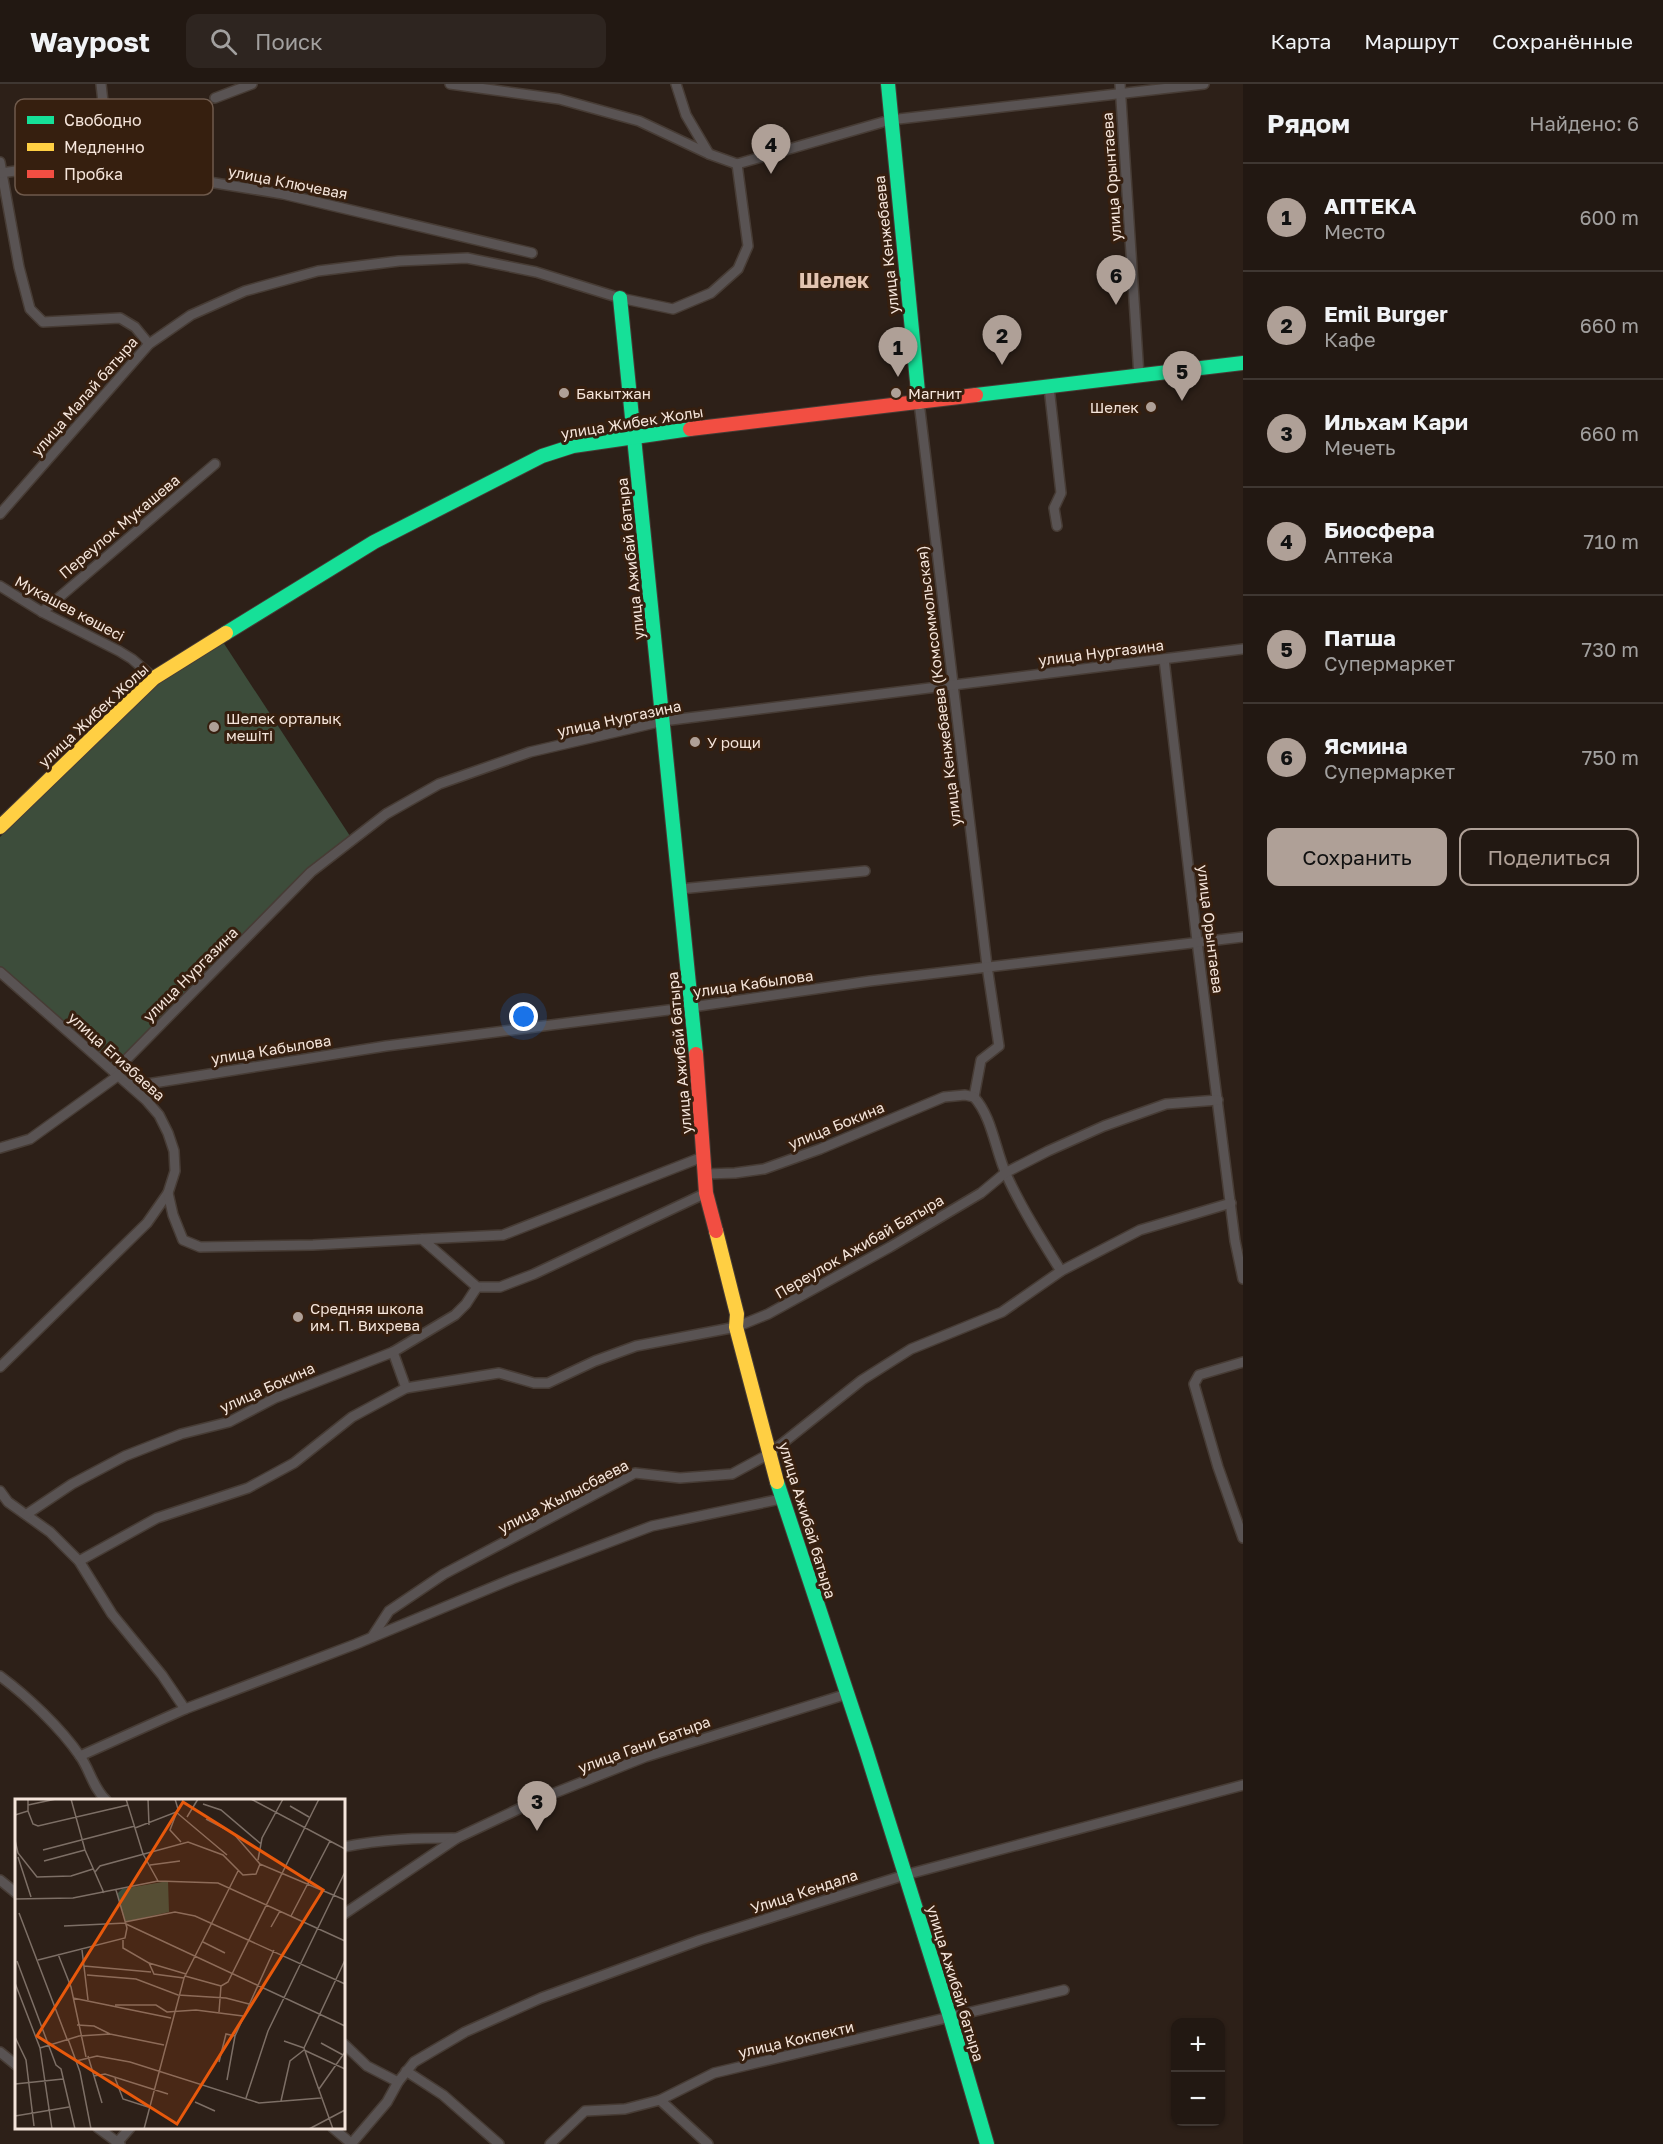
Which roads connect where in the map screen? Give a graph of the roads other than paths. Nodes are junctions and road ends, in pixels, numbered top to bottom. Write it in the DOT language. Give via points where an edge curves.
graph roads {
  1 [pos="101,84"];
  2 [pos="252,84"];
  3 [pos="450,84"];
  4 [pos="676,84"];
  5 [pos="888,84"];
  6 [pos="1120,84"];
  7 [pos="1204,84"];
  8 [pos="1121,94"];
  9 [pos="215,98"];
  10 [pos="103,99"];
  11 [pos="890,120"];
  12 [pos="709,154"];
  13 [pos="737,164"];
  14 [pos="15,168"];
  15 [pos="0,169"];
  16 [pos="213,183"];
  17 [pos="532,252"];
  18 [pos="620,298"];
  19 [pos="149,344"];
  20 [pos="1243,363"];
  21 [pos="1139,376"];
  22 [pos="1049,387"];
  23 [pos="919,402"];
  24 [pos="634,436"];
  25 [pos="215,464"];
  26 [pos="0,514"];
  27 [pos="1057,526"];
  28 [pos="0,586"];
  29 [pos="42,612"];
  30 [pos="1243,649"];
  31 [pos="1164,659"];
  32 [pos="154,678"];
  33 [pos="952,686"];
  34 [pos="663,721"];
  35 [pos="0,827"];
  36 [pos="865,871"];
  37 [pos="680,889"];
  38 [pos="1243,937"];
  39 [pos="1197,941"];
  40 [pos="987,966"];
  41 [pos="0,972"];
  42 [pos="692,1007"];
  43 [pos="119,1076"];
  44 [pos="974,1097"];
  45 [pos="1218,1100"];
  46 [pos="0,1148"];
  47 [pos="705,1156"];
  48 [pos="1005,1173"];
  49 [pos="706,1174"];
  50 [pos="168,1193"];
  51 [pos="706,1194"];
  52 [pos="1231,1203"];
  53 [pos="422,1239"];
  54 [pos="1061,1271"];
  55 [pos="1243,1279"];
  56 [pos="477,1287"];
  57 [pos="736,1327"];
  58 [pos="393,1352"];
  59 [pos="1243,1362"];
  60 [pos="0,1367"];
  61 [pos="406,1388"];
  62 [pos="769,1454"];
  63 [pos="0,1491"];
  64 [pos="781,1499"];
  65 [pos="27,1514"];
  66 [pos="1243,1538"];
  67 [pos="79,1561"];
  68 [pos="372,1637"];
  69 [pos="0,1676"];
  70 [pos="847,1694"];
  71 [pos="185,1709"];
  72 [pos="80,1756"];
  73 [pos="1243,1785"];
  74 [pos="105,1799"];
  75 [pos="457,1838"];
  76 [pos="345,1847"];
  77 [pos="905,1875"];
  78 [pos="0,1880"];
  79 [pos="15,1892"];
  80 [pos="345,1913"];
  81 [pos="1064,1990"];
  82 [pos="950,2018"];
  83 [pos="345,2045"];
  84 [pos="0,2052"];
  85 [pos="15,2064"];
  86 [pos="405,2071"];
  87 [pos="398,2082"];
  88 [pos="660,2100"];
  89 [pos="100,2129"];
  90 [pos="128,2129"];
  91 [pos="335,2129"];
  92 [pos="118,2143"];
  93 [pos="352,2144"];
  94 [pos="499,2144"];
  95 [pos="550,2144"];
  96 [pos="708,2144"];
  97 [pos="987,2144"];
  1 -- 10 [label="street"];
  2 -- 9 [label="street"];
  3 -- 12 [label="street" via="559,99 639,121"];
  4 -- 12 [label="street" via="686,115"];
  5 -- 11 [label="street, улица Кенжебаева"];
  6 -- 8 [label="street, улица Орынтаева"];
  7 -- 8 [label="street"];
  8 -- 11 [label="street"];
  8 -- 21 [label="street, улица Орынтаева"];
  11 -- 13 [label="street"];
  11 -- 23 [label="street, улица Кенжебаева"];
  12 -- 13 [label="street"];
  13 -- 18 [label="street" via="748,246 738,269 711,293 673,309"];
  14 -- 15 [label="street, улица Ключевая"];
  15 -- 19 [label="street" via="30,309 44,322 120,318 135,327"];
  16 -- 17 [label="street, улица Ключевая" via="283,194"];
  18 -- 19 [label="street, улица Малай батыра" via="536,272 467,258 399,261 318,271 245,291 191,315"];
  18 -- 24 [label="street, улица Ажибай батыра"];
  19 -- 26 [label="street, улица Малай батыра"];
  20 -- 21 [label="street, улица Жибек Жолы"];
  21 -- 22 [label="street, улица Жибек Жолы"];
  22 -- 23 [label="street, улица Жибек Жолы"];
  22 -- 27 [label="street" via="1061,493 1054,508"];
  23 -- 24 [label="street, улица Жибек Жолы"];
  23 -- 33 [label="street, улица Кенжебаева (Комсоммольская)"];
  24 -- 32 [label="street, улица Жибек Жолы" via="573,446 542,456 374,542"];
  24 -- 34 [label="street, улица Ажибай батыра"];
  25 -- 29 [label="street, Переулок Мукашева"];
  28 -- 29 [label="street, Мукашев көшесі"];
  29 -- 32 [label="street, Мукашев көшесі" via="119,651"];
  30 -- 31 [label="street, улица Нургазина"];
  31 -- 33 [label="street, улица Нургазина"];
  31 -- 39 [label="street, улица Орынтаева"];
  32 -- 35 [label="street, улица Жибек Жолы"];
  33 -- 34 [label="street, улица Нургазина"];
  33 -- 40 [label="street, улица Кенжебаева (Комсоммольская)"];
  34 -- 37 [label="street, улица Ажибай батыра"];
  34 -- 43 [label="street, улица Нургазина" via="530,752 439,784 386,814 311,872"];
  36 -- 37 [label="street"];
  37 -- 42 [label="street, улица Ажибай батыра"];
  38 -- 39 [label="street, улица Кабылова"];
  39 -- 40 [label="street, улица Кабылова"];
  39 -- 45 [label="street, улица Орынтаева"];
  40 -- 42 [label="street, улица Кабылова"];
  40 -- 44 [label="street" via="999,1046 981,1060"];
  41 -- 43 [label="street, улица Егизбаева"];
  42 -- 43 [label="street, улица Кабылова" via="386,1046 147,1084"];
  42 -- 47 [label="street, улица Ажибай батыра"];
  43 -- 46 [label="street, улица Нургазина" via="30,1139"];
  43 -- 50 [label="street, улица Егизбаева" via="159,1115 168,1133 175,1171"];
  44 -- 48 [label="street" via="986,1118"];
  44 -- 49 [label="street, улица Бокина" via="944,1097 764,1168"];
  45 -- 48 [label="street, Переулок Ажибай Батыра" via="1166,1104 1104,1126"];
  45 -- 52 [label="street, улица Орынтаева"];
  47 -- 49 [label="street, улица Ажибай батыра"];
  47 -- 53 [label="street" via="503,1235"];
  48 -- 54 [label="street"];
  48 -- 57 [label="street, Переулок Ажибай Батыра" via="890,1247 768,1314"];
  49 -- 51 [label="street, улица Ажибай батыра"];
  50 -- 53 [label="street" via="183,1239 200,1246"];
  50 -- 60 [label="street, улица Егизбаева" via="147,1223"];
  51 -- 56 [label="street" via="534,1274 500,1287"];
  51 -- 57 [label="street, улица Ажибай батыра" via="737,1314"];
  52 -- 54 [label="street, улица Жылысбаева" via="1140,1230"];
  52 -- 55 [label="street, улица Орынтаева"];
  53 -- 56 [label="street"];
  54 -- 62 [label="street, улица Жылысбаева" via="1002,1312 911,1349 881,1367"];
  56 -- 58 [label="street, улица Бокина" via="455,1315"];
  57 -- 61 [label="street, Переулок Ажибай Батыра" via="636,1346 548,1383 503,1374"];
  57 -- 62 [label="street, улица Ажибай батыра"];
  58 -- 61 [label="street"];
  58 -- 65 [label="street, улица Бокина" via="275,1398 229,1422 181,1434 125,1456"];
  59 -- 66 [label="street" via="1199,1375 1194,1384"];
  61 -- 67 [label="street" via="352,1417 294,1462 248,1488 157,1518"];
  62 -- 64 [label="street, улица Ажибай батыра"];
  62 -- 68 [label="street, улица Жылысбаева" via="732,1474 680,1478 635,1473 444,1574 389,1611"];
  63 -- 65 [label="street" via="8,1502"];
  64 -- 68 [label="street" via="652,1526"];
  64 -- 70 [label="street, улица Ажибай батыра"];
  65 -- 67 [label="street"];
  67 -- 71 [label="street" via="112,1614"];
  68 -- 71 [label="street"];
  69 -- 72 [label="street" via="47,1718"];
  70 -- 75 [label="street, улица Гани Батыра" via="645,1757 542,1798"];
  70 -- 77 [label="street, улица Ажибай батыра"];
  71 -- 72 [label="street"];
  72 -- 74 [label="street"];
  73 -- 77 [label="street, Улица Кендала"];
  75 -- 76 [label="street, улица Гани Батыра" via="378,1840"];
  75 -- 80 [label="street, улица Гани Батыра"];
  77 -- 82 [label="street, улица Ажибай батыра"];
  77 -- 86 [label="street, Улица Кендала" via="700,1940 541,1998 465,2032"];
  78 -- 79 [label="street"];
  81 -- 82 [label="street, улица Кокпекти"];
  82 -- 88 [label="street, улица Кокпекти" via="714,2073"];
  82 -- 97 [label="street, улица Ажибай батыра"];
  83 -- 87 [label="street" via="367,2066"];
  84 -- 85 [label="street"];
  86 -- 87 [label="street, Улица Кендала"];
  86 -- 94 [label="street" via="443,2095"];
  87 -- 93 [label="street, Улица Кендала" via="387,2102"];
  88 -- 95 [label="street, улица Кокпекти" via="625,2109 585,2112"];
  88 -- 96 [label="street"];
  89 -- 92 [label="street"];
  90 -- 92 [label="street"];
  91 -- 93 [label="street"];
}
